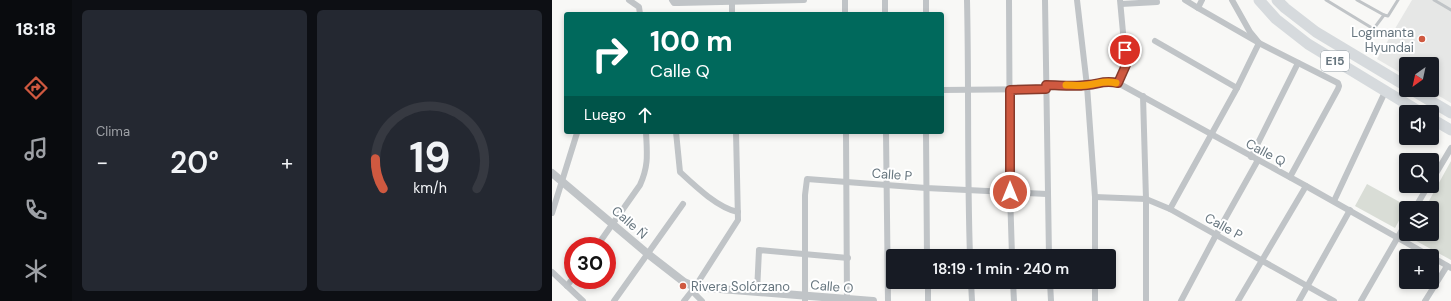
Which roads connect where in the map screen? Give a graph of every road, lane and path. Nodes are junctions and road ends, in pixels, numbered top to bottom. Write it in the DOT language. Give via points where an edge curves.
graph roads {
  1 [pos="629,0"];
  2 [pos="672,0"];
  3 [pos="804,0"];
  4 [pos="844,0"];
  5 [pos="885,0"];
  6 [pos="926,0"];
  7 [pos="967,0"];
  8 [pos="1009,0"];
  9 [pos="1045,0"];
  10 [pos="1077,0"];
  11 [pos="1185,0"];
  12 [pos="1202,0"];
  13 [pos="1232,0"];
  14 [pos="1259,0"];
  15 [pos="1277,0"];
  16 [pos="1326,0"];
  17 [pos="1357,0"];
  18 [pos="1398,0"];
  19 [pos="1434,0"];
  20 [pos="732,1"];
  21 [pos="1120,2"];
  22 [pos="1157,2"];
  23 [pos="1198,8"];
  24 [pos="1451,10"];
  25 [pos="640,12"];
  26 [pos="732,12"];
  27 [pos="844,12"];
  28 [pos="885,12"];
  29 [pos="926,12"];
  30 [pos="1384,15"];
  31 [pos="1155,40"];
  32 [pos="1259,43"];
  33 [pos="1298,63"];
  34 [pos="1399,82"];
  35 [pos="1118,83"];
  36 [pos="1087,86"];
  37 [pos="1046,87"];
  38 [pos="1237,88"];
  39 [pos="944,90"];
  40 [pos="969,90"];
  41 [pos="1010,90"];
  42 [pos="1385,92"];
  43 [pos="1143,96"];
  44 [pos="1424,97"];
  45 [pos="1408,105"];
  46 [pos="1451,113"];
  47 [pos="1439,123"];
  48 [pos="1451,130"];
  49 [pos="577,134"];
  50 [pos="646,134"];
  51 [pos="676,134"];
  52 [pos="736,134"];
  53 [pos="846,134"];
  54 [pos="886,134"];
  55 [pos="926,134"];
  56 [pos="1212,135"];
  57 [pos="1451,148"];
  58 [pos="1251,157"];
  59 [pos="1258,160"];
  60 [pos="1439,168"];
  61 [pos="552,173"];
  62 [pos="1290,177"];
  63 [pos="563,181"];
  64 [pos="847,182"];
  65 [pos="887,185"];
  66 [pos="1306,186"];
  67 [pos="926,188"];
  68 [pos="968,190"];
  69 [pos="1010,192"];
  70 [pos="1047,194"];
  71 [pos="1095,196"];
  72 [pos="1146,199"];
  73 [pos="1334,201"];
  74 [pos="683,204"];
  75 [pos="1170,209"];
  76 [pos="1350,210"];
  77 [pos="738,212"];
  78 [pos="552,213"];
  79 [pos="614,224"];
  80 [pos="1216,235"];
  81 [pos="604,237"];
  82 [pos="1398,237"];
  83 [pos="927,249"];
  84 [pos="970,249"];
  85 [pos="1012,249"];
  86 [pos="1049,249"];
  87 [pos="1095,249"];
  88 [pos="1419,249"];
  89 [pos="648,254"];
  90 [pos="805,254"];
  91 [pos="848,258"];
  92 [pos="1262,260"];
  93 [pos="1439,261"];
  94 [pos="1449,267"];
  95 [pos="552,272"];
  96 [pos="564,283"];
  97 [pos="1308,286"];
  98 [pos="570,289"];
  99 [pos="693,289"];
  100 [pos="928,289"];
  101 [pos="971,289"];
  102 [pos="1013,289"];
  103 [pos="1050,289"];
  104 [pos="1095,289"];
  105 [pos="757,292"];
  106 [pos="805,299"];
  107 [pos="847,300"];
  108 [pos="583,301"];
  109 [pos="614,301"];
  110 [pos="684,301"];
  111 [pos="702,301"];
  112 [pos="873,301"];
  113 [pos="888,301"];
  114 [pos="928,301"];
  115 [pos="972,301"];
  116 [pos="1014,301"];
  117 [pos="1051,301"];
  118 [pos="1096,301"];
  119 [pos="1146,301"];
  120 [pos="1181,301"];
  121 [pos="1238,301"];
  122 [pos="1299,301"];
  123 [pos="1334,301"];
  124 [pos="1361,301"];
  125 [pos="1425,301"];
  1 -- 25 [label="street" via="639,7"];
  2 -- 20 [label="street" via="678,3"];
  3 -- 20 [label="street"];
  4 -- 27 [label="street"];
  5 -- 28 [label="street"];
  6 -- 29 [label="street"];
  7 -- 40 [label="street"];
  8 -- 41 [label="street"];
  9 -- 37 [label="street"];
  10 -- 36 [label="street"];
  11 -- 23 [label="street"];
  12 -- 23 [label="street"];
  13 -- 32 [label="street"];
  14 -- 42 [label="highway, E15" via="1276,19 1308,44"];
  15 -- 34 [label="highway, E15" via="1316,32"];
  16 -- 30 [label="lane" via="1372,28"];
  17 -- 30 [label="lane"];
  18 -- 30 [label="lane" via="1388,16"];
  19 -- 24 [label="lane"];
  20 -- 26 [label="street"];
  21 -- 22 [label="street"];
  21 -- 35 [label="street" via="1126,65"];
  23 -- 32 [label="street"];
  31 -- 38 [label="street"];
  32 -- 33 [label="street"];
  32 -- 38 [label="street"];
  33 -- 58 [label="street"];
  33 -- 62 [label="street" via="1338,83 1339,86"];
  35 -- 36 [label="street, Calle Q" via="1108,81"];
  35 -- 43 [label="street, Calle Q"];
  36 -- 37 [label="street, Calle Q"];
  36 -- 71 [label="street"];
  37 -- 41 [label="street"];
  37 -- 70 [label="street"];
  38 -- 56 [label="street"];
  39 -- 40 [label="street"];
  40 -- 41 [label="street"];
  40 -- 68 [label="street"];
  41 -- 69 [label="street"];
  42 -- 45 [label="highway, E15"];
  42 -- 73 [label="street"];
  43 -- 56 [label="street, Calle Q"];
  43 -- 72 [label="street"];
  44 -- 46 [label="highway"];
  47 -- 48 [label="highway"];
  49 -- 63 [label="street"];
  50 -- 79 [label="street" via="645,175"];
  51 -- 77 [label="street" via="680,172 717,202"];
  52 -- 77 [label="street"];
  53 -- 64 [label="street"];
  54 -- 65 [label="street"];
  55 -- 67 [label="street"];
  56 -- 58 [label="street, Calle Q"];
  56 -- 75 [label="street"];
  57 -- 60 [label="street"];
  58 -- 59 [label="street, Calle Q"];
  59 -- 62 [label="street, Calle Q"];
  59 -- 80 [label="street"];
  61 -- 63 [label="street, Calle Ñ"];
  62 -- 66 [label="street, Calle Q"];
  63 -- 78 [label="street"];
  63 -- 79 [label="street, Calle Ñ"];
  64 -- 65 [label="street, Calle P"];
  64 -- 90 [label="street, Calle P" via="807,179"];
  64 -- 91 [label="street"];
  65 -- 67 [label="street, Calle P"];
  65 -- 113 [label="street"];
  66 -- 73 [label="street, Calle Q"];
  66 -- 92 [label="street"];
  67 -- 68 [label="street, Calle P"];
  67 -- 83 [label="street"];
  68 -- 69 [label="street, Calle P"];
  68 -- 84 [label="street"];
  69 -- 70 [label="street, Calle P"];
  69 -- 85 [label="street"];
  70 -- 86 [label="street"];
  71 -- 72 [label="street, Calle P"];
  71 -- 87 [label="street"];
  72 -- 75 [label="street, Calle P"];
  72 -- 119 [label="street"];
  73 -- 76 [label="street, Calle Q"];
  74 -- 89 [label="street"];
  75 -- 80 [label="street, Calle P"];
  76 -- 82 [label="street, Calle Q"];
  76 -- 97 [label="street"];
  77 -- 99 [label="street" via="738,220"];
  79 -- 81 [label="street"];
  79 -- 89 [label="street, Calle Ñ"];
  80 -- 92 [label="street, Calle P"];
  80 -- 120 [label="street"];
  82 -- 88 [label="street, Calle Q"];
  82 -- 124 [label="street"];
  89 -- 99 [label="street, Calle Ñ"];
  89 -- 109 [label="street"];
  90 -- 91 [label="street"];
  90 -- 105 [label="street" via="760,250"];
  90 -- 106 [label="street"];
  91 -- 107 [label="street"];
  92 -- 97 [label="street, Calle P"];
  92 -- 121 [label="street"];
  93 -- 94 [label="street, Calle Q"];
  94 -- 125 [label="street"];
  95 -- 96 [label="street"];
  97 -- 122 [label="street"];
  97 -- 123 [label="street, Calle P"];
  98 -- 108 [label="street"];
  99 -- 105 [label="street, Calle O"];
  99 -- 110 [label="street"];
  99 -- 111 [label="street, Calle Ñ"];
  100 -- 114 [label="street"];
  101 -- 115 [label="street"];
  102 -- 116 [label="street"];
  103 -- 117 [label="street"];
  104 -- 118 [label="street"];
  105 -- 106 [label="street, Calle O"];
  106 -- 107 [label="street, Calle O"];
  107 -- 112 [label="street, Calle O"];
}
